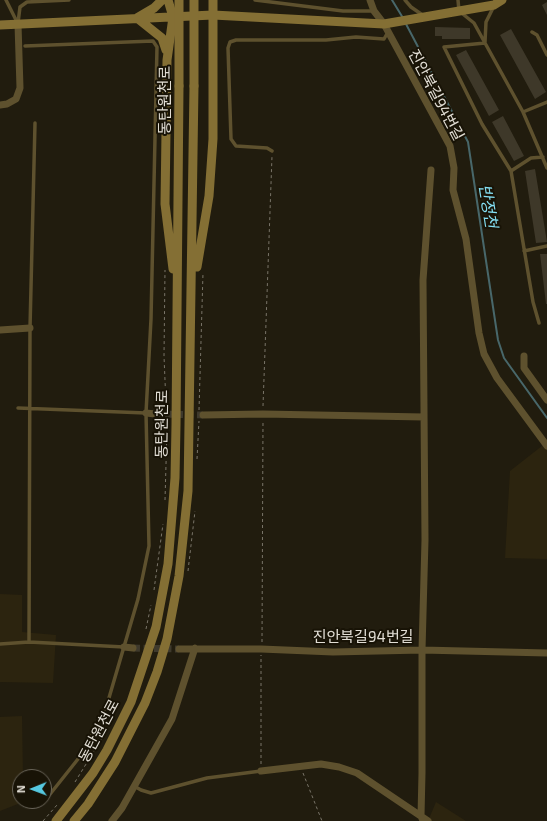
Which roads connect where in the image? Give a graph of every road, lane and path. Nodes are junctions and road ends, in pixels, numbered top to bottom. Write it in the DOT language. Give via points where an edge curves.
graph roads {
  1 [pos="6,0"];
  2 [pos="68,0"];
  3 [pos="162,0"];
  4 [pos="168,0"];
  5 [pos="179,0"];
  6 [pos="194,0"];
  7 [pos="213,0"];
  8 [pos="255,0"];
  9 [pos="370,0"];
  10 [pos="405,0"];
  11 [pos="458,0"];
  12 [pos="498,2"];
  13 [pos="459,10"];
  14 [pos="374,11"];
  15 [pos="213,15"];
  16 [pos="173,16"];
  17 [pos="423,17"];
  18 [pos="137,18"];
  19 [pos="18,24"];
  20 [pos="0,25"];
  21 [pos="387,31"];
  22 [pos="532,32"];
  23 [pos="485,43"];
  24 [pos="22,46"];
  25 [pos="547,54"];
  26 [pos="167,60"];
  27 [pos="547,102"];
  28 [pos="0,104"];
  29 [pos="523,112"];
  30 [pos="35,124"];
  31 [pos="272,151"];
  32 [pos="543,157"];
  33 [pos="547,168"];
  34 [pos="431,170"];
  35 [pos="511,171"];
  36 [pos="547,246"];
  37 [pos="524,251"];
  38 [pos="178,302"];
  39 [pos="192,302"];
  40 [pos="539,323"];
  41 [pos="30,328"];
  42 [pos="0,330"];
  43 [pos="524,356"];
  44 [pos="547,400"];
  45 [pos="18,408"];
  46 [pos="31,408"];
  47 [pos="146,413"];
  48 [pos="155,414"];
  49 [pos="263,414"];
  50 [pos="203,415"];
  51 [pos="424,416"];
  52 [pos="547,446"];
  53 [pos="29,642"];
  54 [pos="0,644"];
  55 [pos="124,648"];
  56 [pos="133,648"];
  57 [pos="195,648"];
  58 [pos="179,649"];
  59 [pos="262,649"];
  60 [pos="422,650"];
  61 [pos="547,653"];
  62 [pos="300,765"];
  63 [pos="261,771"];
  64 [pos="134,786"];
  65 [pos="52,792"];
  66 [pos="422,819"];
  67 [pos="56,821"];
  68 [pos="74,821"];
  69 [pos="112,821"];
  70 [pos="322,821"];
  71 [pos="428,821"];
  1 -- 19 [label="lane"];
  2 -- 19 [label="lane" via="27,2 20,7"];
  3 -- 18 [label="main road"];
  4 -- 16 [label="main road"];
  5 -- 38 [label="main road, 동탄원천로, bridge"];
  6 -- 39 [label="main road, 동탄원천로, bridge"];
  7 -- 15 [label="main road"];
  8 -- 14 [label="lane" via="343,11"];
  9 -- 14 [label="street, 진안북길94번길"];
  10 -- 17 [label="lane"];
  11 -- 13 [label="lane"];
  12 -- 13 [label="main road"];
  12 -- 23 [label="lane" via="486,22"];
  13 -- 17 [label="main road"];
  13 -- 23 [label="lane" via="474,23"];
  14 -- 21 [label="street, 진안북길94번길"];
  15 -- 16 [label="main road"];
  15 -- 21 [label="main road"];
  15 -- 39 [label="main road" via="213,139 209,196"];
  16 -- 18 [label="main road"];
  16 -- 26 [label="main road"];
  17 -- 21 [label="main road"];
  18 -- 19 [label="main road"];
  18 -- 26 [label="main road" via="162,38"];
  19 -- 20 [label="main road"];
  19 -- 24 [label="street"];
  21 -- 31 [label="lane" via="326,40 230,42 228,48 231,139 236,146 267,148"];
  21 -- 52 [label="street, 진안북길94번길" via="450,146 454,168 453,190 466,239 484,354 497,378"];
  22 -- 25 [label="lane" via="537,35"];
  23 -- 29 [label="lane"];
  23 -- 35 [label="lane" via="444,47 482,124"];
  24 -- 28 [label="street" via="20,88 16,99 7,104"];
  24 -- 47 [label="lane" via="153,41 157,47 151,318"];
  26 -- 38 [label="main road" via="165,204"];
  27 -- 29 [label="lane"];
  29 -- 32 [label="lane"];
  30 -- 41 [label="lane"];
  31 -- 49 [label="path"];
  32 -- 33 [label="lane"];
  32 -- 35 [label="lane" via="531,158"];
  34 -- 51 [label="street" via="422,280"];
  35 -- 37 [label="lane"];
  36 -- 37 [label="lane"];
  37 -- 40 [label="lane"];
  38 -- 67 [label="main road, 동탄원천로" via="172,533 156,627 138,685 117,730 93,773"];
  39 -- 68 [label="main road, 동탄원천로" via="188,492 179,576 167,639 157,672 131,734 102,784"];
  41 -- 42 [label="street"];
  41 -- 46 [label="lane"];
  43 -- 44 [label="street" via="524,368"];
  45 -- 46 [label="lane"];
  46 -- 47 [label="lane"];
  46 -- 53 [label="lane"];
  47 -- 48 [label="street"];
  47 -- 55 [label="lane" via="149,546"];
  49 -- 50 [label="street"];
  49 -- 51 [label="street"];
  49 -- 59 [label="path"];
  51 -- 60 [label="street" via="425,540"];
  53 -- 54 [label="lane"];
  53 -- 55 [label="lane"];
  55 -- 56 [label="street"];
  55 -- 65 [label="lane" via="106,708 82,754"];
  57 -- 58 [label="street, 진안북길94번길"];
  57 -- 59 [label="street, 진안북길94번길"];
  57 -- 64 [label="street" via="172,719"];
  59 -- 60 [label="street, 진안북길94번길" via="333,652"];
  59 -- 63 [label="path"];
  60 -- 61 [label="street, 진안북길94번길"];
  60 -- 66 [label="street"];
  62 -- 63 [label="street"];
  62 -- 66 [label="street" via="321,764 357,773"];
  62 -- 70 [label="path"];
  63 -- 64 [label="lane" via="207,778 151,793"];
  64 -- 69 [label="street"];
  66 -- 71 [label="street"];
}
